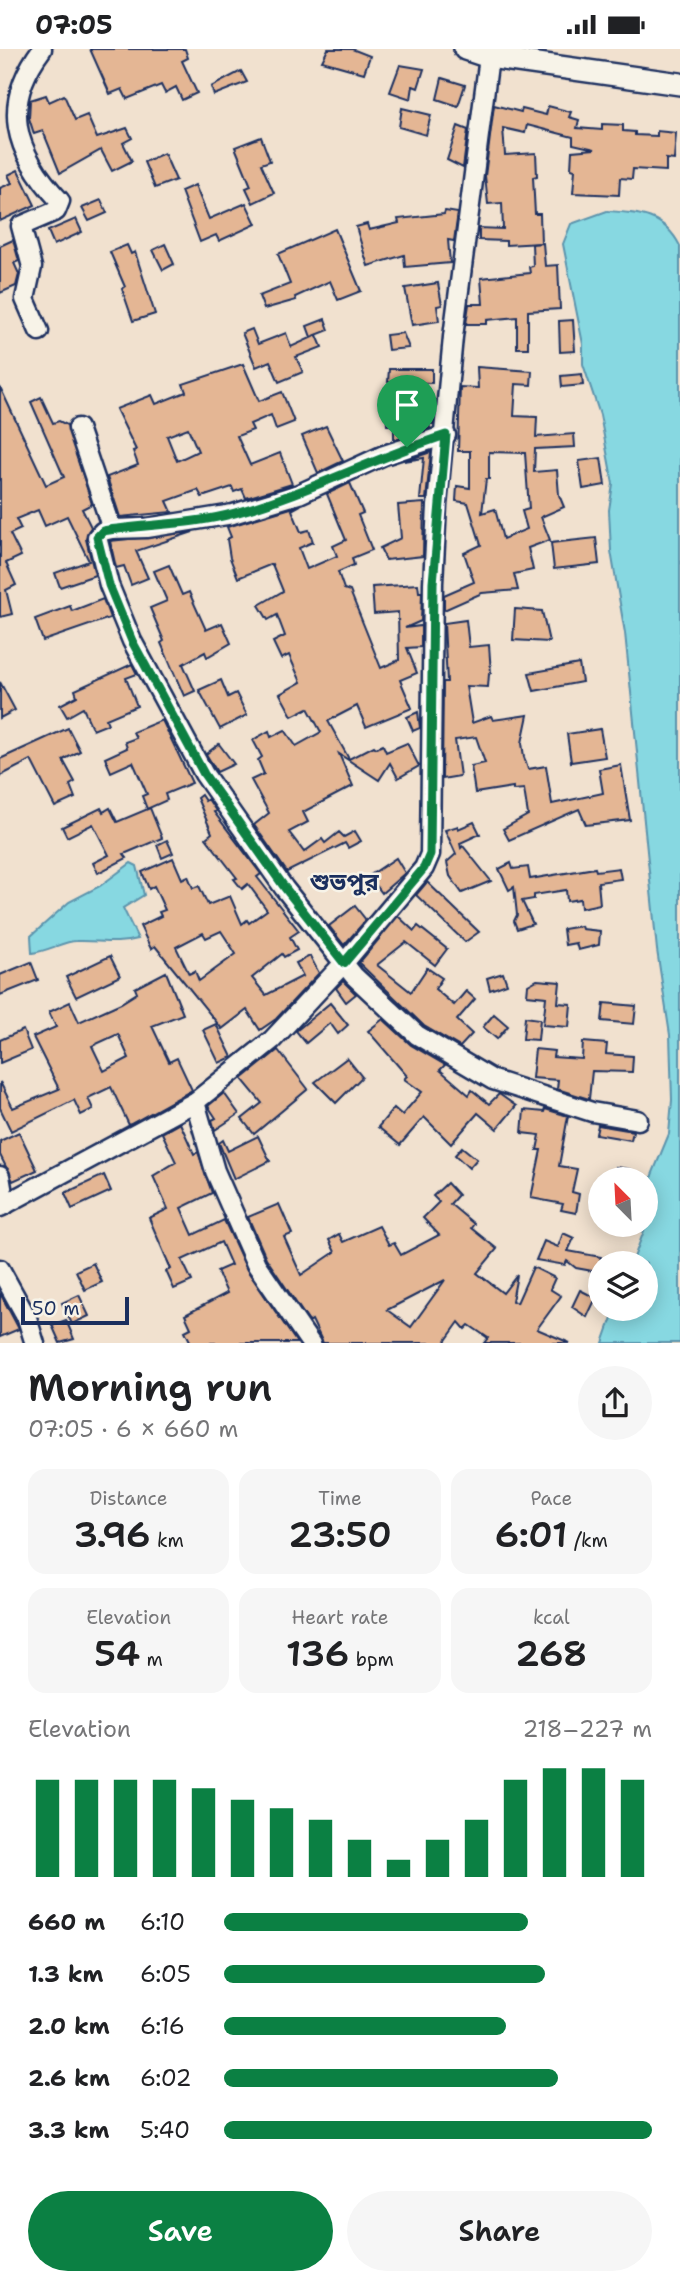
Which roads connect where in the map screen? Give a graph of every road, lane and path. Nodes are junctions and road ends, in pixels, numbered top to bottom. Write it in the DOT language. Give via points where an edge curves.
graph roads {
  1 [pos="42,49"];
  2 [pos="465,49"];
  3 [pos="489,57"];
  4 [pos="680,84"];
  5 [pos="39,331"];
  6 [pos="78,428"];
  7 [pos="446,435"];
  8 [pos="112,529"];
  9 [pos="344,963"];
  10 [pos="195,1103"];
  11 [pos="638,1120"];
  12 [pos="0,1176"];
  13 [pos="2,1206"];
  14 [pos="0,1269"];
  15 [pos="35,1343"];
  16 [pos="311,1343"];
  1 -- 5 [label="street" via="26,68 13,96 25,156 60,201 56,211 21,226 32,267 25,299"];
  2 -- 3 [label="street"];
  3 -- 4 [label="street"];
  3 -- 7 [label="street" via="453,337"];
  6 -- 8 [label="street"];
  7 -- 8 [label="street" via="384,455 299,494 233,514"];
  7 -- 9 [label="street" via="433,583 430,854 424,868"];
  8 -- 9 [label="street" via="97,537 109,585 132,641 204,774"];
  9 -- 10 [label="street" via="272,1040"];
  9 -- 11 [label="street" via="409,1029 466,1066 494,1080 592,1112"];
  10 -- 13 [label="street"];
  10 -- 16 [label="street" via="215,1171 248,1248"];
  12 -- 13 [label="street"];
  14 -- 15 [label="street"];
}
